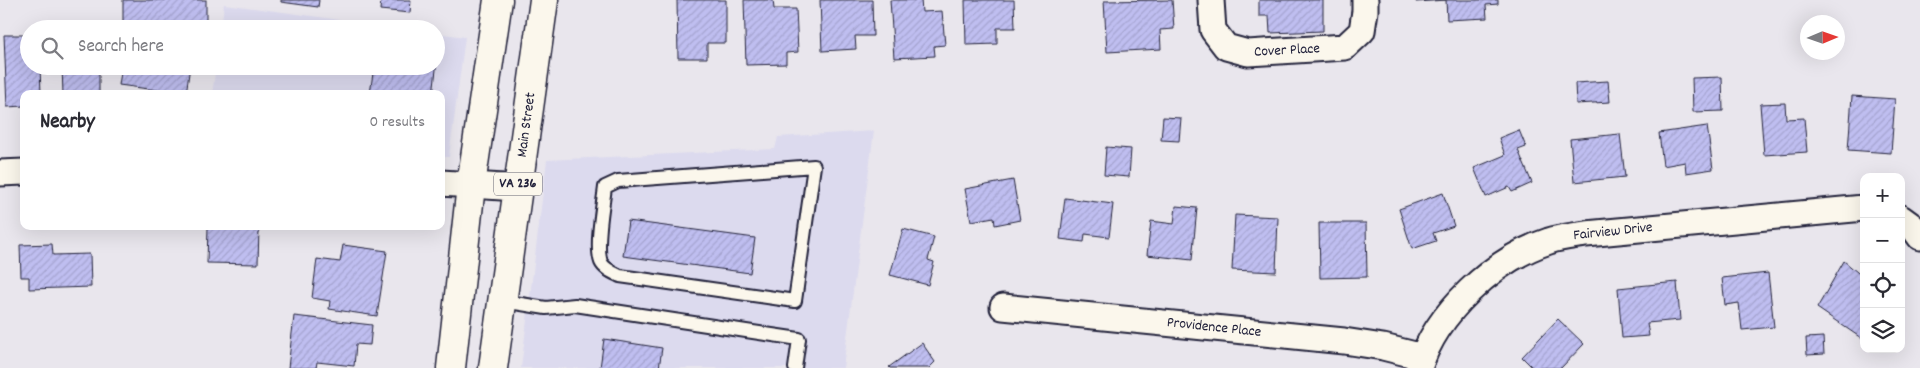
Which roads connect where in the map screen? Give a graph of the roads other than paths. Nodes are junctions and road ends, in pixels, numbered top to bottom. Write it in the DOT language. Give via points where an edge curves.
graph roads {
  1 [pos="498,0"];
  2 [pos="544,0"];
  3 [pos="1211,0"];
  4 [pos="1365,0"];
  5 [pos="20,172"];
  6 [pos="0,173"];
  7 [pos="445,183"];
  8 [pos="471,186"];
  9 [pos="605,187"];
  10 [pos="518,188"];
  11 [pos="1860,208"];
  12 [pos="1905,221"];
  13 [pos="1920,237"];
  14 [pos="502,301"];
  15 [pos="1003,307"];
  16 [pos="1421,363"];
  17 [pos="451,368"];
  18 [pos="493,368"];
  19 [pos="795,368"];
  1 -- 8 [label="main road, VA 236"];
  2 -- 10 [label="main road, Main Street / VA 236"];
  3 -- 4 [label="street, Cover Place" via="1213,30 1226,47 1248,53 1345,47 1362,31"];
  5 -- 6 [label="street"];
  7 -- 8 [label="street"];
  8 -- 10 [label="street"];
  8 -- 17 [label="main road, VA 236"];
  9 -- 9 [label="lane" via="599,250 602,264 609,270 620,276 795,301 814,166 618,181"];
  10 -- 14 [label="main road, Main Street / VA 236"];
  11 -- 16 [label="street, Fairview Drive" via="1550,240 1520,253 1486,276 1446,316"];
  12 -- 13 [label="street"];
  14 -- 18 [label="main road, Main Street / VA 236"];
  14 -- 19 [label="lane" via="546,308 575,305 799,339"];
  15 -- 16 [label="street, Providence Place" via="1344,341 1383,347"];
}
